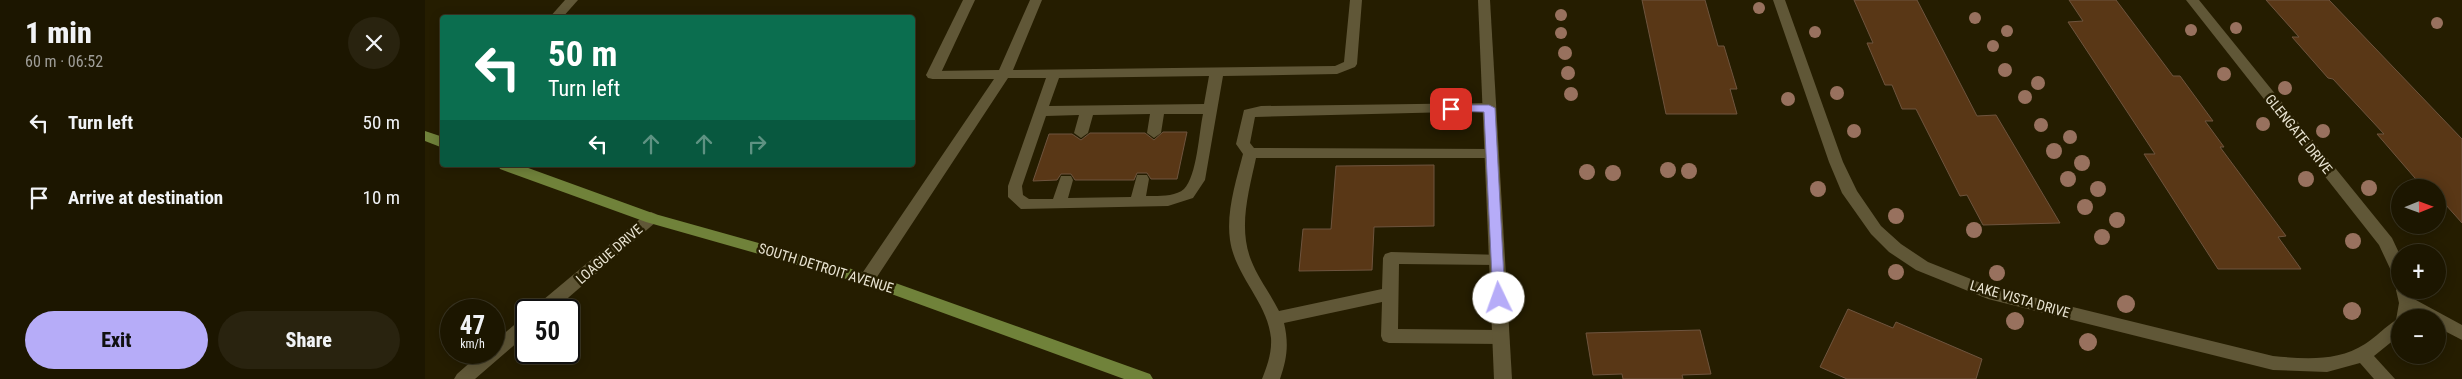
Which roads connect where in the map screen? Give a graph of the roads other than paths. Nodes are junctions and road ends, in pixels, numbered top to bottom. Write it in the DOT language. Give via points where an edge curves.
graph roads {
  1 [pos="572,0"];
  2 [pos="969,0"];
  3 [pos="1036,0"];
  4 [pos="1356,0"];
  5 [pos="1483,0"];
  6 [pos="1779,0"];
  7 [pos="2192,0"];
  8 [pos="558,15"];
  9 [pos="1217,71"];
  10 [pos="1004,74"];
  11 [pos="1053,74"];
  12 [pos="1489,108"];
  13 [pos="1210,109"];
  14 [pos="1158,110"];
  15 [pos="1041,111"];
  16 [pos="1087,111"];
  17 [pos="1154,133"];
  18 [pos="1081,134"];
  19 [pos="425,136"];
  20 [pos="440,140"];
  21 [pos="1250,152"];
  22 [pos="1491,154"];
  23 [pos="511,167"];
  24 [pos="1066,180"];
  25 [pos="1142,180"];
  26 [pos="1137,202"];
  27 [pos="1059,204"];
  28 [pos="651,218"];
  29 [pos="2391,253"];
  30 [pos="1497,259"];
  31 [pos="867,278"];
  32 [pos="1389,294"];
  33 [pos="556,299"];
  34 [pos="1276,318"];
  35 [pos="2446,323"];
  36 [pos="2462,332"];
  37 [pos="515,334"];
  38 [pos="2391,334"];
  39 [pos="1501,337"];
  40 [pos="505,343"];
  41 [pos="2363,354"];
  42 [pos="480,364"];
  43 [pos="463,379"];
  44 [pos="1144,379"];
  45 [pos="1271,379"];
  46 [pos="1503,379"];
  47 [pos="2386,379"];
  1 -- 8 [label="street"];
  2 -- 10 [label="street" via="933,75"];
  3 -- 10 [label="street"];
  4 -- 9 [label="street" via="1350,64 1337,70"];
  5 -- 12 [label="street"];
  6 -- 41 [label="street, LAKE VISTA DRIVE" via="1850,193 1876,230 1922,266 1988,293 2273,363 2307,367 2335,365"];
  7 -- 29 [label="street, GLENGATE DRIVE" via="2386,242"];
  9 -- 11 [label="street"];
  9 -- 13 [label="street"];
  10 -- 11 [label="street"];
  10 -- 31 [label="street"];
  11 -- 15 [label="street"];
  12 -- 21 [label="street" via="1249,113 1243,144"];
  12 -- 22 [label="street"];
  13 -- 14 [label="street"];
  13 -- 26 [label="street" via="1198,180 1188,194 1168,202"];
  14 -- 16 [label="street"];
  14 -- 17 [label="street"];
  15 -- 16 [label="street"];
  15 -- 27 [label="street" via="1015,186 1016,197 1025,205"];
  16 -- 18 [label="street"];
  19 -- 20 [label="main road"];
  21 -- 22 [label="street"];
  21 -- 34 [label="street" via="1241,198 1238,240 1248,274"];
  22 -- 30 [label="street"];
  23 -- 28 [label="main road, SOUTH DETROIT AVENUE"];
  24 -- 27 [label="street"];
  25 -- 26 [label="street"];
  26 -- 27 [label="street"];
  28 -- 31 [label="main road, SOUTH DETROIT AVENUE"];
  28 -- 33 [label="street, LOAGUE DRIVE"];
  30 -- 32 [label="street" via="1391,258"];
  30 -- 39 [label="street"];
  31 -- 44 [label="main road, SOUTH DETROIT AVENUE"];
  32 -- 34 [label="street"];
  32 -- 39 [label="street" via="1389,336"];
  34 -- 45 [label="street" via="1280,345"];
  35 -- 36 [label="street"];
  37 -- 40 [label="street"];
  38 -- 41 [label="street, LAKE VISTA DRIVE"];
  39 -- 46 [label="street"];
  41 -- 47 [label="street"];
  42 -- 43 [label="street"];
}
